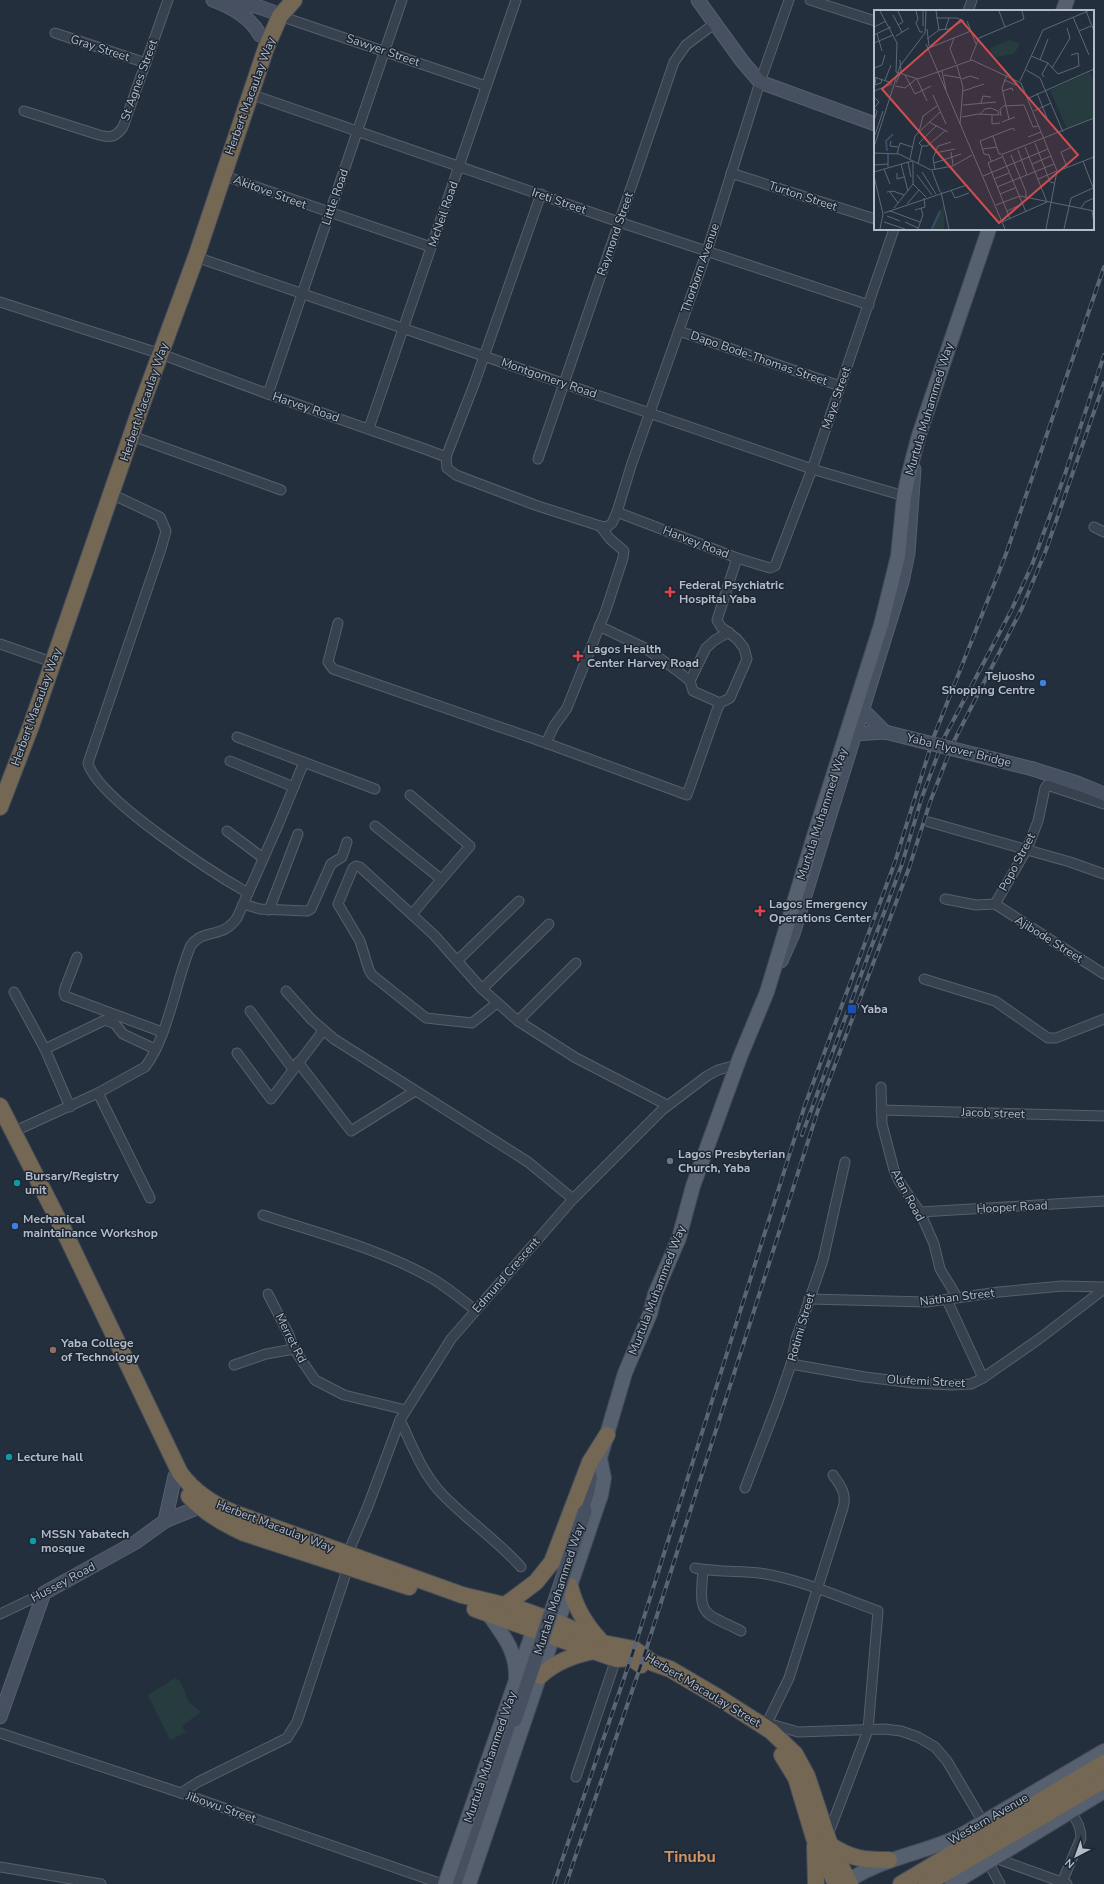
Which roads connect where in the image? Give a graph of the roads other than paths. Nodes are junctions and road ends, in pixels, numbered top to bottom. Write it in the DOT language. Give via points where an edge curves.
graph roads {
  1 [pos="168,0"];
  2 [pos="294,0"];
  3 [pos="402,0"];
  4 [pos="516,0"];
  5 [pos="698,0"];
  6 [pos="789,0"];
  7 [pos="810,0"];
  8 [pos="972,0"];
  9 [pos="1067,0"];
  10 [pos="219,2"];
  11 [pos="278,9"];
  12 [pos="968,10"];
  13 [pos="1063,10"];
  14 [pos="874,21"];
  15 [pos="714,24"];
  16 [pos="55,33"];
  17 [pos="260,35"];
  18 [pos="384,51"];
  19 [pos="146,63"];
  20 [pos="760,82"];
  21 [pos="486,86"];
  22 [pos="250,94"];
  23 [pos="24,111"];
  24 [pos="874,124"];
  25 [pos="357,130"];
  26 [pos="459,166"];
  27 [pos="731,173"];
  28 [pos="222,175"];
  29 [pos="541,194"];
  30 [pos="330,213"];
  31 [pos="874,219"];
  32 [pos="619,222"];
  33 [pos="894,230"];
  34 [pos="989,230"];
  35 [pos="432,247"];
  36 [pos="707,251"];
  37 [pos="196,257"];
  38 [pos="302,294"];
  39 [pos="0,302"];
  40 [pos="869,305"];
  41 [pos="403,328"];
  42 [pos="679,331"];
  43 [pos="155,352"];
  44 [pos="485,356"];
  45 [pos="565,383"];
  46 [pos="840,386"];
  47 [pos="268,394"];
  48 [pos="650,414"];
  49 [pos="368,428"];
  50 [pos="919,435"];
  51 [pos="132,436"];
  52 [pos="446,457"];
  53 [pos="538,459"];
  54 [pos="812,469"];
  55 [pos="281,490"];
  56 [pos="904,496"];
  57 [pos="109,498"];
  58 [pos="617,512"];
  59 [pos="600,526"];
  60 [pos="1094,527"];
  61 [pos="1104,532"];
  62 [pos="737,558"];
  63 [pos="775,566"];
  64 [pos="338,623"];
  65 [pos="599,626"];
  66 [pos="729,632"];
  67 [pos="0,644"];
  68 [pos="46,660"];
  69 [pos="690,681"];
  70 [pos="720,703"];
  71 [pos="863,710"];
  72 [pos="885,732"];
  73 [pos="855,734"];
  74 [pos="237,737"];
  75 [pos="546,743"];
  76 [pos="230,761"];
  77 [pos="304,762"];
  78 [pos="0,786"];
  79 [pos="294,787"];
  80 [pos="375,789"];
  81 [pos="1104,794"];
  82 [pos="410,795"];
  83 [pos="1104,804"];
  84 [pos="0,807"];
  85 [pos="928,822"];
  86 [pos="375,826"];
  87 [pos="227,831"];
  88 [pos="298,834"];
  89 [pos="347,842"];
  90 [pos="1027,849"];
  91 [pos="263,858"];
  92 [pos="1104,874"];
  93 [pos="441,879"];
  94 [pos="248,893"];
  95 [pos="945,899"];
  96 [pos="519,901"];
  97 [pos="243,904"];
  98 [pos="994,904"];
  99 [pos="269,910"];
  100 [pos="412,914"];
  101 [pos="550,924"];
  102 [pos="77,957"];
  103 [pos="458,960"];
  104 [pos="576,962"];
  105 [pos="1104,974"];
  106 [pos="924,979"];
  107 [pos="482,989"];
  108 [pos="286,991"];
  109 [pos="14,992"];
  110 [pos="767,992"];
  111 [pos="496,1003"];
  112 [pos="250,1011"];
  113 [pos="1104,1019"];
  114 [pos="518,1021"];
  115 [pos="324,1031"];
  116 [pos="162,1032"];
  117 [pos="45,1049"];
  118 [pos="155,1049"];
  119 [pos="237,1053"];
  120 [pos="740,1058"];
  121 [pos="295,1066"];
  122 [pos="881,1087"];
  123 [pos="415,1090"];
  124 [pos="98,1093"];
  125 [pos="0,1106"];
  126 [pos="667,1106"];
  127 [pos="70,1107"];
  128 [pos="881,1110"];
  129 [pos="1104,1116"];
  130 [pos="0,1122"];
  131 [pos="13,1132"];
  132 [pos="845,1162"];
  133 [pos="150,1198"];
  134 [pos="573,1199"];
  135 [pos="1104,1201"];
  136 [pos="920,1212"];
  137 [pos="263,1215"];
  138 [pos="1104,1288"];
  139 [pos="268,1294"];
  140 [pos="957,1297"];
  141 [pos="809,1299"];
  142 [pos="947,1300"];
  143 [pos="475,1310"];
  144 [pos="294,1349"];
  145 [pos="791,1364"];
  146 [pos="234,1365"];
  147 [pos="983,1378"];
  148 [pos="406,1410"];
  149 [pos="400,1420"];
  150 [pos="607,1435"];
  151 [pos="600,1458"];
  152 [pos="833,1475"];
  153 [pos="175,1476"];
  154 [pos="744,1488"];
  155 [pos="199,1507"];
  156 [pos="166,1521"];
  157 [pos="348,1560"];
  158 [pos="521,1567"];
  159 [pos="570,1586"];
  160 [pos="817,1588"];
  161 [pos="44,1593"];
  162 [pos="504,1606"];
  163 [pos="477,1612"];
  164 [pos="0,1614"];
  165 [pos="536,1623"];
  166 [pos="556,1630"];
  167 [pos="741,1631"];
  168 [pos="598,1647"];
  169 [pos="616,1659"];
  170 [pos="540,1676"];
  171 [pos="516,1685"];
  172 [pos="0,1717"];
  173 [pos="515,1720"];
  174 [pos="764,1723"];
  175 [pos="868,1730"];
  176 [pos="0,1733"];
  177 [pos="1104,1751"];
  178 [pos="1104,1763"];
  179 [pos="576,1777"];
  180 [pos="1104,1780"];
  181 [pos="181,1793"];
  182 [pos="1102,1795"];
  183 [pos="1071,1813"];
  184 [pos="983,1822"];
  185 [pos="1013,1824"];
  186 [pos="477,1838"];
  187 [pos="824,1839"];
  188 [pos="889,1860"];
  189 [pos="992,1860"];
  190 [pos="0,1867"];
  191 [pos="844,1883"];
  192 [pos="1064,1883"];
  193 [pos="101,1884"];
  194 [pos="442,1884"];
  195 [pos="445,1884"];
  196 [pos="458,1884"];
  197 [pos="469,1884"];
  198 [pos="816,1884"];
  199 [pos="901,1884"];
  200 [pos="926,1884"];
  201 [pos="952,1884"];
  202 [pos="1000,1884"];
  1 -- 19 [label="street, St Agnes Street"];
  2 -- 11 [label="highway, Herbert Macaulay Way"];
  3 -- 18 [label="street, Little Road"];
  4 -- 21 [label="street, McNeil Road"];
  5 -- 15 [label="main road"];
  6 -- 20 [label="street, Thorborn Avenue"];
  7 -- 14 [label="street"];
  8 -- 12 [label="street"];
  9 -- 13 [label="main road"];
  10 -- 11 [label="main road"];
  10 -- 17 [label="main road" via="249,19"];
  11 -- 17 [label="highway, Herbert Macaulay Way"];
  11 -- 18 [label="street, Sawyer Street"];
  11 -- 22 [label="highway, Herbert Macaulay Way"];
  15 -- 20 [label="main road"];
  15 -- 32 [label="street, Raymond Street" via="686,45 674,62"];
  16 -- 19 [label="street, Gray Street"];
  17 -- 43 [label="highway, Herbert Macaulay Way"];
  18 -- 21 [label="street, Sawyer Street"];
  18 -- 25 [label="street, Little Road"];
  19 -- 23 [label="street, St Agnes Street" via="118,135 110,138"];
  20 -- 24 [label="main road"];
  20 -- 27 [label="street, Thorborn Avenue"];
  21 -- 26 [label="street, McNeil Road"];
  22 -- 25 [label="street, Ireti Street"];
  22 -- 28 [label="highway, Herbert Macaulay Way"];
  25 -- 26 [label="street, Ireti Street"];
  25 -- 30 [label="street, Little Road"];
  26 -- 29 [label="street, Ireti Street"];
  26 -- 35 [label="street, McNeil Road"];
  27 -- 31 [label="street, Turton Street"];
  27 -- 36 [label="street, Thorborn Avenue"];
  28 -- 30 [label="street, Akitove Street"];
  28 -- 37 [label="highway, Herbert Macaulay Way"];
  29 -- 32 [label="street, Ireti Street"];
  29 -- 44 [label="street"];
  30 -- 35 [label="street, Akitove Street"];
  30 -- 38 [label="street, Little Road"];
  32 -- 36 [label="street, Ireti Street"];
  32 -- 45 [label="street, Raymond Street"];
  33 -- 40 [label="street, Maye Street"];
  34 -- 50 [label="main road, Murtula Muhammed Way"];
  35 -- 41 [label="street, McNeil Road"];
  36 -- 40 [label="street, Ireti Street"];
  36 -- 42 [label="street, Thorborn Avenue"];
  37 -- 38 [label="street, Montgomery Road"];
  37 -- 43 [label="highway, Herbert Macaulay Way"];
  38 -- 41 [label="street, Montgomery Road"];
  38 -- 47 [label="street, Little Road"];
  39 -- 43 [label="street, Harvey Road"];
  40 -- 46 [label="street, Maye Street"];
  41 -- 44 [label="street, Montgomery Road"];
  41 -- 49 [label="street, McNeil Road"];
  42 -- 46 [label="street, Dapo Bode-Thomas Street"];
  42 -- 48 [label="street, Thorborn Avenue"];
  43 -- 47 [label="street, Harvey Road"];
  43 -- 51 [label="highway, Herbert Macaulay Way"];
  43 -- 68 [label="highway, Herbert Macaulay Way"];
  44 -- 45 [label="street, Montgomery Road"];
  44 -- 52 [label="street"];
  45 -- 48 [label="street, Montgomery Road"];
  45 -- 53 [label="street, Raymond Street"];
  46 -- 54 [label="street, Maye Street"];
  47 -- 49 [label="street, Harvey Road"];
  48 -- 54 [label="street, Montgomery Road"];
  48 -- 58 [label="street, Thorborn Avenue"];
  49 -- 52 [label="street, Harvey Road"];
  50 -- 56 [label="main road, Murtula Muhammed Way"];
  50 -- 71 [label="main road" via="908,553 902,582"];
  51 -- 55 [label="street"];
  51 -- 57 [label="highway, Herbert Macaulay Way"];
  52 -- 59 [label="street" via="447,468 456,475"];
  54 -- 56 [label="street, Montgomery Road"];
  54 -- 63 [label="street, Maye Street"];
  56 -- 110 [label="main road, Murtula Muhammed Way" via="898,556 881,625"];
  57 -- 84 [label="highway, Herbert Macaulay Way" via="38,706"];
  57 -- 94 [label="street" via="120,498 160,517 166,531 88,763 90,772 113,798 174,846"];
  58 -- 59 [label="street, Thorborn Avenue" via="612,523 607,527"];
  58 -- 62 [label="street, Harvey Road"];
  59 -- 65 [label="street" via="624,551"];
  60 -- 61 [label="street"];
  62 -- 63 [label="street, Harvey Road" via="770,568"];
  62 -- 66 [label="street" via="717,620"];
  64 -- 75 [label="street" via="328,662 333,669"];
  65 -- 69 [label="street" via="645,648"];
  65 -- 75 [label="street" via="567,708"];
  66 -- 69 [label="street" via="709,644"];
  66 -- 70 [label="street" via="744,648 747,659 730,698"];
  67 -- 68 [label="street"];
  68 -- 78 [label="highway, Herbert Macaulay Way"];
  69 -- 70 [label="street" via="693,691"];
  70 -- 75 [label="street" via="688,795"];
  71 -- 72 [label="main road"];
  71 -- 73 [label="main road"];
  72 -- 73 [label="main road, Yaba Flyover Bridge"];
  72 -- 81 [label="main road, Yaba Flyover Bridge, bridge" via="1033,769"];
  73 -- 110 [label="main road" via="793,934"];
  74 -- 77 [label="street"];
  76 -- 79 [label="street"];
  77 -- 79 [label="street"];
  77 -- 80 [label="street"];
  79 -- 91 [label="street"];
  82 -- 93 [label="street" via="470,846"];
  83 -- 90 [label="street, Popo Street" via="1047,785 1038,822"];
  85 -- 90 [label="street"];
  86 -- 93 [label="street"];
  87 -- 91 [label="street"];
  88 -- 99 [label="street"];
  89 -- 99 [label="street" via="342,857 331,864 311,909"];
  90 -- 92 [label="street"];
  90 -- 98 [label="street, Popo Street"];
  91 -- 94 [label="street"];
  93 -- 100 [label="street"];
  94 -- 97 [label="street"];
  95 -- 98 [label="street" via="976,905"];
  96 -- 103 [label="street"];
  97 -- 99 [label="street"];
  97 -- 116 [label="street" via="230,927 201,936 191,945"];
  98 -- 105 [label="street, Ajibode Street"];
  100 -- 103 [label="street"];
  100 -- 111 [label="street" via="372,877 356,866 353,868 338,904 360,940 372,976 426,1018 472,1023"];
  101 -- 107 [label="street"];
  102 -- 116 [label="street" via="65,988 65,996"];
  103 -- 107 [label="street"];
  104 -- 114 [label="street"];
  106 -- 113 [label="street" via="995,1001 1048,1038 1056,1038"];
  107 -- 111 [label="street"];
  108 -- 115 [label="street"];
  109 -- 117 [label="street"];
  110 -- 120 [label="main road, Murtula Muhammed Way"];
  111 -- 114 [label="street"];
  112 -- 121 [label="street"];
  114 -- 126 [label="street" via="576,1058"];
  115 -- 121 [label="street"];
  115 -- 123 [label="street"];
  116 -- 118 [label="street"];
  117 -- 118 [label="street" via="105,1020 115,1024 124,1034"];
  117 -- 127 [label="street"];
  118 -- 124 [label="street" via="145,1067"];
  119 -- 121 [label="street" via="270,1098"];
  120 -- 126 [label="street, Edmund Crescent" via="736,1065 707,1076"];
  120 -- 150 [label="main road, Murtula Muhammed Way" via="693,1186 679,1238 625,1373"];
  121 -- 123 [label="street" via="352,1131"];
  122 -- 128 [label="street, Atan Road"];
  123 -- 134 [label="street" via="528,1162"];
  124 -- 127 [label="street"];
  124 -- 133 [label="street"];
  125 -- 131 [label="highway, Herbert Macaulay Way"];
  126 -- 134 [label="street, Edmund Crescent"];
  127 -- 131 [label="street"];
  128 -- 129 [label="street, Jacob street"];
  128 -- 136 [label="street, Atan Road" via="885,1139 894,1170"];
  130 -- 153 [label="highway, Herbert Macaulay Way" via="32,1182"];
  131 -- 157 [label="highway, Herbert Macaulay Way" via="60,1223 180,1473 189,1485 222,1508"];
  132 -- 141 [label="street, Rotimi Street" via="823,1260"];
  134 -- 143 [label="street, Edmund Crescent"];
  135 -- 136 [label="street, Hooper Road"];
  136 -- 140 [label="street, Atan Road" via="934,1244 940,1269"];
  137 -- 143 [label="street" via="369,1250 412,1268 439,1283"];
  138 -- 140 [label="street, Nathan Street" via="1062,1286"];
  138 -- 147 [label="street, Olufemi Street" via="1077,1311"];
  139 -- 144 [label="street, Merret Rd"];
  140 -- 142 [label="street, Nathan Street"];
  141 -- 142 [label="street, Nathan Street" via="907,1302"];
  141 -- 145 [label="street, Rotimi Street"];
  142 -- 147 [label="street"];
  143 -- 148 [label="street, Edmund Crescent" via="451,1339"];
  144 -- 146 [label="street" via="266,1354"];
  144 -- 148 [label="street, Merret Rd" via="315,1380 328,1388 344,1395"];
  145 -- 147 [label="street, Olufemi Street" via="914,1383 971,1384"];
  145 -- 154 [label="street, Rotimi Street"];
  148 -- 149 [label="street, Edmund Crescent"];
  149 -- 157 [label="street, Edmund Crescent"];
  149 -- 158 [label="street" via="432,1482"];
  150 -- 151 [label="main road, Murtula Muhammed Way"];
  150 -- 162 [label="highway" via="590,1462 552,1562 536,1582"];
  151 -- 159 [label="main road, Murtula Muhammed Way" via="604,1478 601,1495"];
  151 -- 173 [label="main road, Murtala Mohammed Way, bridge" via="585,1511"];
  152 -- 160 [label="street" via="844,1491 846,1499"];
  153 -- 155 [label="highway, Herbert Macaulay Way"];
  153 -- 156 [label="main road"];
  155 -- 156 [label="main road, Hussey Road"];
  155 -- 157 [label="highway, Herbert Macaulay Way" via="244,1533"];
  156 -- 161 [label="main road, Hussey Road" via="136,1542"];
  157 -- 162 [label="highway, Herbert Macaulay Way"];
  157 -- 163 [label="highway, Herbert Macaulay Way"];
  157 -- 181 [label="street, Edmund Crescent" via="297,1722 288,1738 198,1782"];
  159 -- 166 [label="main road, Murtula Muhammed Way"];
  159 -- 168 [label="highway" via="573,1601"];
  160 -- 167 [label="street" via="759,1573 699,1569 702,1607 710,1615"];
  160 -- 174 [label="street" via="789,1678"];
  160 -- 175 [label="street" via="878,1611"];
  161 -- 164 [label="street, Hussey Road"];
  161 -- 172 [label="main road"];
  162 -- 165 [label="highway, Herbert Macaulay Way"];
  163 -- 165 [label="highway, Herbert Macaulay Way"];
  163 -- 171 [label="main road" via="503,1633 514,1655"];
  165 -- 166 [label="highway, Herbert Macaulay Street"];
  165 -- 171 [label="main road, Murtula Muhammed Way"];
  166 -- 168 [label="highway, Herbert Macaulay Street"];
  166 -- 170 [label="main road, Murtula Muhammed Way"];
  168 -- 169 [label="highway, Herbert Macaulay Street"];
  168 -- 170 [label="highway" via="554,1665"];
  168 -- 174 [label="highway, Herbert Macaulay Street" via="638,1651 653,1663 681,1675"];
  169 -- 179 [label="street"];
  169 -- 187 [label="highway, Herbert Macaulay Street" via="635,1660 644,1669 680,1685 775,1746 796,1778"];
  170 -- 186 [label="main road, Murtula Muhammed Way"];
  171 -- 195 [label="main road, Murtula Muhammed Way"];
  173 -- 186 [label="main road, Murtula Muhammed Way"];
  174 -- 175 [label="street" via="798,1732"];
  174 -- 187 [label="highway, Herbert Macaulay Street" via="783,1740 808,1776"];
  175 -- 184 [label="street" via="901,1731 935,1747 948,1761"];
  175 -- 187 [label="street"];
  176 -- 181 [label="street, Jibowu Street"];
  177 -- 184 [label="main road, Western Avenue"];
  178 -- 185 [label="highway, Western Avenue"];
  180 -- 185 [label="highway, Western Avenue"];
  181 -- 194 [label="street, Jibowu Street"];
  182 -- 183 [label="main road"];
  183 -- 189 [label="main road"];
  183 -- 192 [label="street" via="1077,1820 1081,1838"];
  184 -- 188 [label="main road, Western Avenue" via="939,1846"];
  185 -- 199 [label="highway"];
  185 -- 200 [label="highway"];
  186 -- 196 [label="main road, Murtula Muhammed Way"];
  186 -- 197 [label="main road, Murtula Muhammed Way"];
  187 -- 188 [label="highway" via="853,1858"];
  187 -- 191 [label="highway, Herbert Macaulay Street"];
  187 -- 198 [label="highway" via="817,1859"];
  188 -- 191 [label="main road, Western Avenue" via="868,1868"];
  189 -- 192 [label="street"];
  189 -- 201 [label="main road"];
  189 -- 202 [label="street"];
  190 -- 193 [label="street"];
}
